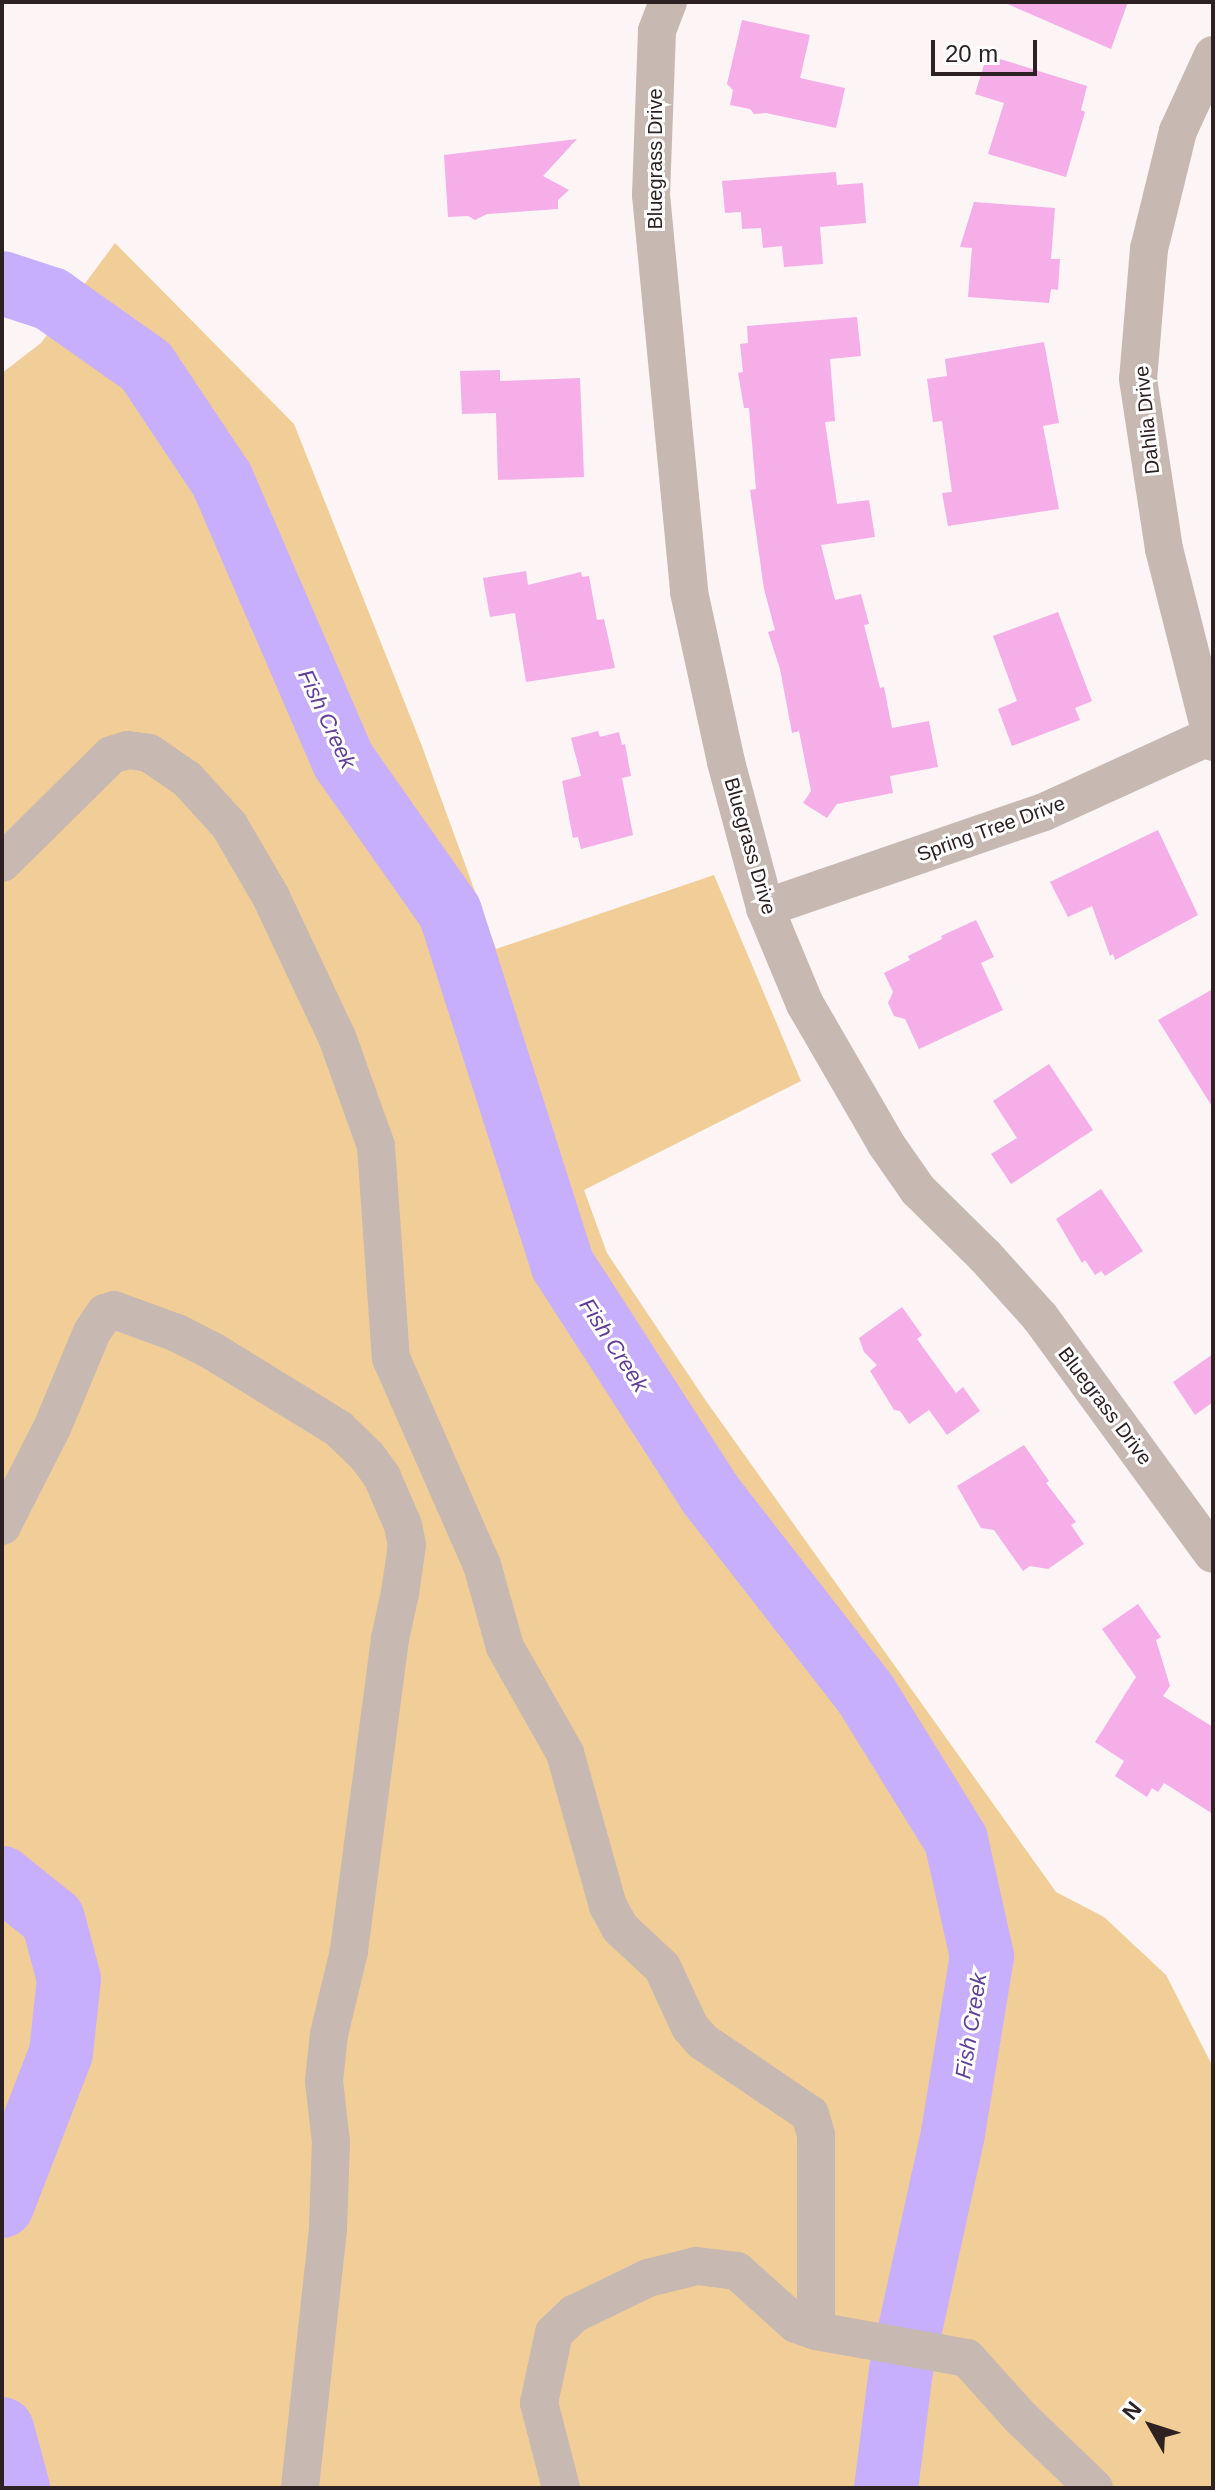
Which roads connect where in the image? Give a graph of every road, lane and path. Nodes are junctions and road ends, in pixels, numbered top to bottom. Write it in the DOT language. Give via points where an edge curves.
graph roads {
  1 [pos="668,2"];
  2 [pos="1213,55"];
  3 [pos="1212,739"];
  4 [pos="2,863"];
  5 [pos="765,908"];
  6 [pos="2,1526"];
  7 [pos="1213,1554"];
  8 [pos="825,2334"];
  9 [pos="300,2488"];
  10 [pos="561,2488"];
  11 [pos="1094,2488"];
  1 -- 5 [label="street, Bluegrass Drive" via="657,31 651,195 689,592"];
  2 -- 3 [label="street, Dahlia Drive" via="1178,131 1149,249 1138,379 1164,549"];
  3 -- 5 [label="street, Spring Tree Drive" via="1044,812"];
  4 -- 8 [label="street" via="111,755 128,750 149,753 187,779 229,825 271,897 337,1037 376,1146 391,1358 482,1565 505,1647 565,1753 608,1906 620,1928 662,1967 702,2041 810,2114 816,2135"];
  5 -- 7 [label="street, Bluegrass Drive" via="805,1004 886,1144 918,1190 1040,1317"];
  6 -- 9 [label="street" via="52,1428 92,1332 105,1313 114,1310 201,1346 339,1429 374,1466 403,1525 407,1545 349,1951 329,2034 324,2081 331,2142 328,2229"];
  8 -- 10 [label="street" via="796,2324 737,2271 697,2266 648,2278 574,2314 554,2333 539,2403"];
  8 -- 11 [label="street" via="967,2358"];
}
